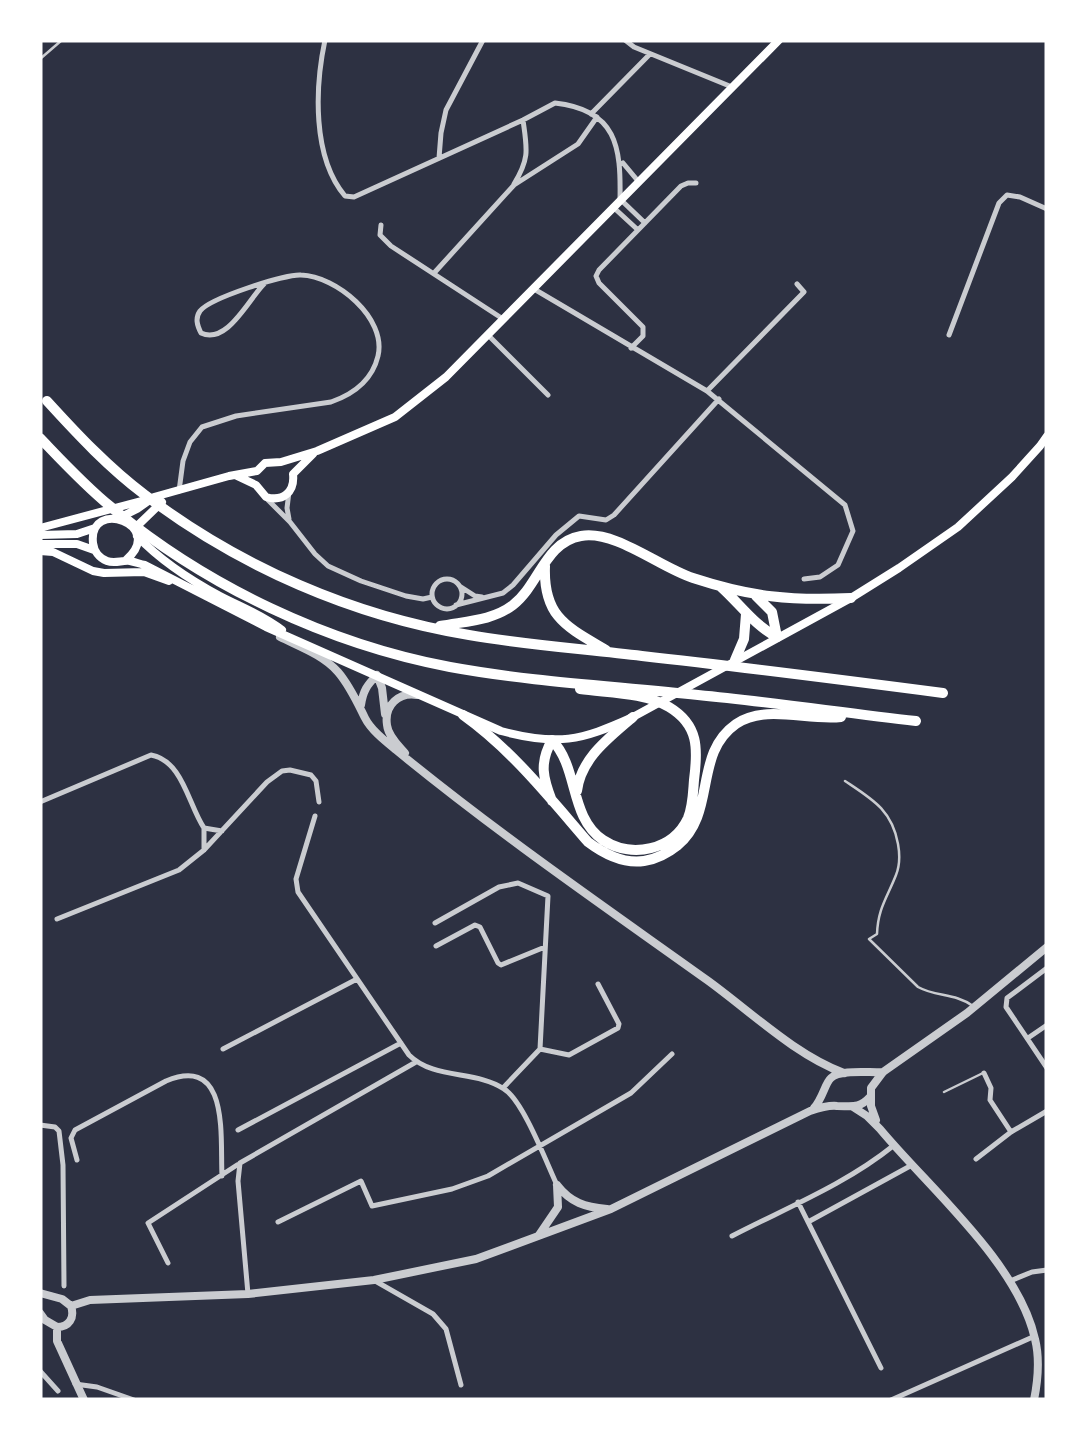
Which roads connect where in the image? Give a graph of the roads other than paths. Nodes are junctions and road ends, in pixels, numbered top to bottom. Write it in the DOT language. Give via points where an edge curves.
graph roads {
  1 [pos="62,40"];
  2 [pos="325,40"];
  3 [pos="483,40"];
  4 [pos="626,40"];
  5 [pos="780,40"];
  6 [pos="650,54"];
  7 [pos="40,59"];
  8 [pos="732,87"];
  9 [pos="594,116"];
  10 [pos="523,120"];
  11 [pos="440,158"];
  12 [pos="621,161"];
  13 [pos="638,182"];
  14 [pos="696,184"];
  15 [pos="514,185"];
  16 [pos="617,203"];
  17 [pos="1047,208"];
  18 [pos="645,223"];
  19 [pos="381,225"];
  20 [pos="638,230"];
  21 [pos="434,272"];
  22 [pos="264,284"];
  23 [pos="797,284"];
  24 [pos="534,288"];
  25 [pos="503,319"];
  26 [pos="488,335"];
  27 [pos="950,335"];
  28 [pos="631,348"];
  29 [pos="707,391"];
  30 [pos="548,395"];
  31 [pos="719,399"];
  32 [pos="47,401"];
  33 [pos="1047,436"];
  34 [pos="40,438"];
  35 [pos="317,451"];
  36 [pos="282,462"];
  37 [pos="257,472"];
  38 [pos="293,474"];
  39 [pos="234,475"];
  40 [pos="256,485"];
  41 [pos="176,492"];
  42 [pos="289,492"];
  43 [pos="154,497"];
  44 [pos="266,497"];
  45 [pos="118,518"];
  46 [pos="290,522"];
  47 [pos="99,525"];
  48 [pos="40,532"];
  49 [pos="136,533"];
  50 [pos="40,547"];
  51 [pos="96,551"];
  52 [pos="126,560"];
  53 [pos="546,560"];
  54 [pos="804,580"];
  55 [pos="720,586"];
  56 [pos="460,587"];
  57 [pos="754,594"];
  58 [pos="432,597"];
  59 [pos="485,598"];
  60 [pos="852,598"];
  61 [pos="212,599"];
  62 [pos="456,605"];
  63 [pos="228,608"];
  64 [pos="746,613"];
  65 [pos="431,627"];
  66 [pos="290,636"];
  67 [pos="778,637"];
  68 [pos="609,652"];
  69 [pos="735,660"];
  70 [pos="498,674"];
  71 [pos="377,675"];
  72 [pos="943,693"];
  73 [pos="422,696"];
  74 [pos="361,706"];
  75 [pos="859,715"];
  76 [pos="462,716"];
  77 [pos="633,717"];
  78 [pos="916,721"];
  79 [pos="386,723"];
  80 [pos="552,740"];
  81 [pos="415,764"];
  82 [pos="845,781"];
  83 [pos="577,797"];
  84 [pos="552,801"];
  85 [pos="40,802"];
  86 [pos="319,802"];
  87 [pos="315,816"];
  88 [pos="204,828"];
  89 [pos="222,831"];
  90 [pos="204,850"];
  91 [pos="58,919"];
  92 [pos="435,923"];
  93 [pos="436,946"];
  94 [pos="1047,946"];
  95 [pos="545,947"];
  96 [pos="1030,961"];
  97 [pos="1047,968"];
  98 [pos="1038,975"];
  99 [pos="357,979"];
  100 [pos="598,984"];
  101 [pos="974,1006"];
  102 [pos="1047,1025"];
  103 [pos="1028,1038"];
  104 [pos="401,1043"];
  105 [pos="222,1049"];
  106 [pos="540,1049"];
  107 [pos="672,1054"];
  108 [pos="810,1058"];
  109 [pos="416,1062"];
  110 [pos="1047,1068"];
  111 [pos="883,1072"];
  112 [pos="844,1073"];
  113 [pos="984,1073"];
  114 [pos="856,1074"];
  115 [pos="504,1088"];
  116 [pos="826,1088"];
  117 [pos="870,1092"];
  118 [pos="944,1092"];
  119 [pos="838,1106"];
  120 [pos="853,1107"];
  121 [pos="810,1111"];
  122 [pos="1047,1111"];
  123 [pos="40,1125"];
  124 [pos="880,1129"];
  125 [pos="238,1130"];
  126 [pos="1011,1132"];
  127 [pos="538,1146"];
  128 [pos="893,1146"];
  129 [pos="976,1159"];
  130 [pos="77,1160"];
  131 [pos="240,1163"];
  132 [pos="912,1166"];
  133 [pos="222,1176"];
  134 [pos="558,1185"];
  135 [pos="570,1200"];
  136 [pos="798,1202"];
  137 [pos="558,1207"];
  138 [pos="611,1209"];
  139 [pos="278,1222"];
  140 [pos="808,1222"];
  141 [pos="570,1226"];
  142 [pos="732,1236"];
  143 [pos="538,1238"];
  144 [pos="168,1263"];
  145 [pos="1047,1270"];
  146 [pos="374,1280"];
  147 [pos="1010,1281"];
  148 [pos="64,1286"];
  149 [pos="40,1293"];
  150 [pos="248,1294"];
  151 [pos="71,1306"];
  152 [pos="40,1313"];
  153 [pos="56,1328"];
  154 [pos="1035,1336"];
  155 [pos="880,1368"];
  156 [pos="40,1371"];
  157 [pos="75,1384"];
  158 [pos="461,1385"];
  159 [pos="58,1391"];
  160 [pos="84,1400"];
  161 [pos="134,1400"];
  162 [pos="892,1400"];
  163 [pos="1034,1400"];
  1 -- 7 [label="lane"];
  2 -- 11 [label="street" via="320,142 345,196"];
  3 -- 11 [label="street" via="446,110"];
  4 -- 6 [label="street"];
  5 -- 8 [label="main road"];
  6 -- 8 [label="street"];
  6 -- 9 [label="street"];
  8 -- 13 [label="main road"];
  9 -- 10 [label="street" via="556,103"];
  9 -- 12 [label="street" via="614,138"];
  9 -- 15 [label="street" via="578,144"];
  10 -- 11 [label="street"];
  10 -- 15 [label="street" via="525,166"];
  12 -- 13 [label="street"];
  12 -- 16 [label="street"];
  13 -- 16 [label="main road"];
  14 -- 18 [label="street" via="681,186"];
  15 -- 21 [label="street"];
  16 -- 18 [label="street"];
  16 -- 20 [label="street"];
  16 -- 24 [label="main road"];
  17 -- 27 [label="street" via="1006,195 999,203"];
  18 -- 20 [label="street"];
  19 -- 21 [label="street" via="380,235 391,246"];
  20 -- 28 [label="street" via="596,276 643,327"];
  21 -- 25 [label="street"];
  22 -- 22 [label="street" via="199,312 200,332 219,335"];
  22 -- 41 [label="street" via="302,275 347,295 375,326 375,368 344,398 202,427 182,461"];
  23 -- 29 [label="street" via="804,292"];
  24 -- 25 [label="main road"];
  24 -- 28 [label="street"];
  25 -- 26 [label="main road"];
  26 -- 30 [label="street"];
  26 -- 35 [label="main road" via="396,417"];
  28 -- 29 [label="street"];
  29 -- 31 [label="street"];
  31 -- 54 [label="street" via="845,505 853,530 838,565"];
  31 -- 59 [label="street" via="614,515 579,516 514,584"];
  32 -- 65 [label="highway" via="142,493 230,550 338,600"];
  33 -- 60 [label="main road" via="958,527"];
  34 -- 70 [label="highway" via="113,509 253,599 408,658"];
  35 -- 36 [label="main road"];
  35 -- 38 [label="main road"];
  36 -- 37 [label="main road" via="270,461"];
  36 -- 38 [label="main road"];
  37 -- 39 [label="main road"];
  37 -- 40 [label="main road"];
  38 -- 42 [label="main road"];
  39 -- 40 [label="main road"];
  39 -- 41 [label="main road"];
  40 -- 44 [label="main road"];
  41 -- 43 [label="main road"];
  41 -- 49 [label="main road"];
  42 -- 44 [label="main road"];
  42 -- 46 [label="street"];
  43 -- 45 [label="main road"];
  43 -- 48 [label="main road"];
  44 -- 46 [label="street"];
  45 -- 47 [label="main road"];
  45 -- 49 [label="main road"];
  46 -- 58 [label="street" via="328,566 406,596"];
  47 -- 48 [label="main road" via="77,534"];
  47 -- 51 [label="main road"];
  49 -- 52 [label="main road"];
  49 -- 66 [label="main road" via="175,569"];
  50 -- 51 [label="main road" via="77,544"];
  50 -- 61 [label="main road" via="93,571 144,572"];
  51 -- 52 [label="main road" via="112,562"];
  52 -- 61 [label="main road"];
  53 -- 55 [label="highway" via="564,542 596,535"];
  53 -- 65 [label="highway" via="524,594 499,613"];
  53 -- 68 [label="highway" via="546,589 556,616"];
  55 -- 57 [label="highway"];
  55 -- 64 [label="highway"];
  56 -- 58 [label="street" via="440,580"];
  56 -- 59 [label="street"];
  56 -- 62 [label="street"];
  57 -- 60 [label="highway"];
  57 -- 67 [label="highway" via="772,612"];
  58 -- 62 [label="street" via="442,608"];
  59 -- 62 [label="street"];
  60 -- 67 [label="main road"];
  61 -- 63 [label="main road"];
  63 -- 66 [label="main road"];
  63 -- 74 [label="street" via="328,663"];
  64 -- 67 [label="highway"];
  64 -- 69 [label="highway"];
  65 -- 68 [label="highway"];
  66 -- 71 [label="main road"];
  67 -- 69 [label="main road"];
  68 -- 72 [label="highway"];
  69 -- 77 [label="main road"];
  70 -- 75 [label="highway"];
  70 -- 83 [label="highway" via="650,699 693,730 698,746 690,812 658,847 622,849 601,838"];
  71 -- 73 [label="main road"];
  71 -- 74 [label="street" via="366,685"];
  71 -- 79 [label="street"];
  73 -- 76 [label="main road"];
  73 -- 79 [label="street" via="400,696"];
  74 -- 81 [label="street" via="372,728"];
  75 -- 78 [label="highway"];
  75 -- 84 [label="highway" via="774,714 741,721 710,756 692,830 656,858 624,860 599,851"];
  76 -- 80 [label="main road"];
  76 -- 84 [label="highway" via="487,732"];
  77 -- 80 [label="main road" via="584,737"];
  77 -- 83 [label="highway" via="586,764"];
  79 -- 81 [label="street"];
  80 -- 83 [label="highway"];
  80 -- 84 [label="highway" via="542,767"];
  81 -- 108 [label="street"];
  82 -- 101 [label="lane" via="890,818 900,857 877,934 869,939 918,987"];
  85 -- 88 [label="street" via="151,755 172,763"];
  86 -- 89 [label="street" via="311,775 282,771"];
  87 -- 99 [label="street" via="296,886"];
  88 -- 89 [label="street"];
  88 -- 90 [label="street"];
  89 -- 90 [label="street"];
  90 -- 91 [label="street" via="180,870"];
  92 -- 95 [label="street" via="518,883 548,896"];
  93 -- 95 [label="street" via="475,925 502,965"];
  94 -- 96 [label="street"];
  95 -- 106 [label="street"];
  96 -- 98 [label="street"];
  96 -- 101 [label="street"];
  97 -- 98 [label="street"];
  98 -- 103 [label="street" via="1007,998 1006,1007"];
  99 -- 104 [label="street"];
  99 -- 105 [label="street"];
  100 -- 106 [label="street" via="618,1028 569,1055"];
  101 -- 111 [label="street"];
  102 -- 103 [label="street"];
  103 -- 110 [label="street"];
  104 -- 109 [label="street"];
  104 -- 125 [label="street"];
  106 -- 115 [label="street"];
  107 -- 127 [label="street" via="630,1093"];
  108 -- 112 [label="street"];
  108 -- 116 [label="street"];
  109 -- 115 [label="street"];
  109 -- 131 [label="street"];
  111 -- 114 [label="street"];
  111 -- 117 [label="street"];
  112 -- 114 [label="street"];
  112 -- 116 [label="street"];
  113 -- 118 [label="lane"];
  113 -- 126 [label="street" via="990,1100"];
  114 -- 117 [label="street" via="868,1080"];
  115 -- 127 [label="street"];
  116 -- 119 [label="street"];
  116 -- 121 [label="street"];
  117 -- 120 [label="street"];
  117 -- 124 [label="street"];
  119 -- 120 [label="street"];
  119 -- 121 [label="street"];
  120 -- 124 [label="street"];
  121 -- 138 [label="street"];
  122 -- 126 [label="street"];
  123 -- 148 [label="street" via="59,1131"];
  124 -- 128 [label="street"];
  126 -- 129 [label="street"];
  127 -- 134 [label="street"];
  127 -- 139 [label="street" via="488,1176 372,1206 360,1180"];
  128 -- 132 [label="street"];
  128 -- 136 [label="street"];
  130 -- 133 [label="street" via="75,1130 166,1081 194,1075 218,1098"];
  131 -- 133 [label="street"];
  131 -- 150 [label="street"];
  132 -- 140 [label="street"];
  132 -- 147 [label="street"];
  133 -- 144 [label="street" via="148,1224"];
  134 -- 135 [label="street"];
  134 -- 137 [label="street"];
  135 -- 138 [label="street"];
  135 -- 141 [label="street"];
  136 -- 140 [label="street"];
  136 -- 142 [label="street"];
  137 -- 141 [label="street"];
  137 -- 143 [label="street"];
  138 -- 141 [label="street"];
  140 -- 155 [label="street"];
  141 -- 143 [label="street"];
  143 -- 146 [label="street"];
  145 -- 147 [label="street"];
  146 -- 150 [label="street"];
  146 -- 158 [label="street" via="433,1314 446,1329"];
  147 -- 154 [label="street"];
  149 -- 151 [label="street"];
  150 -- 151 [label="street"];
  151 -- 153 [label="street" via="71,1320"];
  152 -- 153 [label="street"];
  153 -- 157 [label="street"];
  154 -- 162 [label="street"];
  154 -- 163 [label="street"];
  156 -- 159 [label="street"];
  157 -- 160 [label="street"];
  157 -- 161 [label="street"];
}
